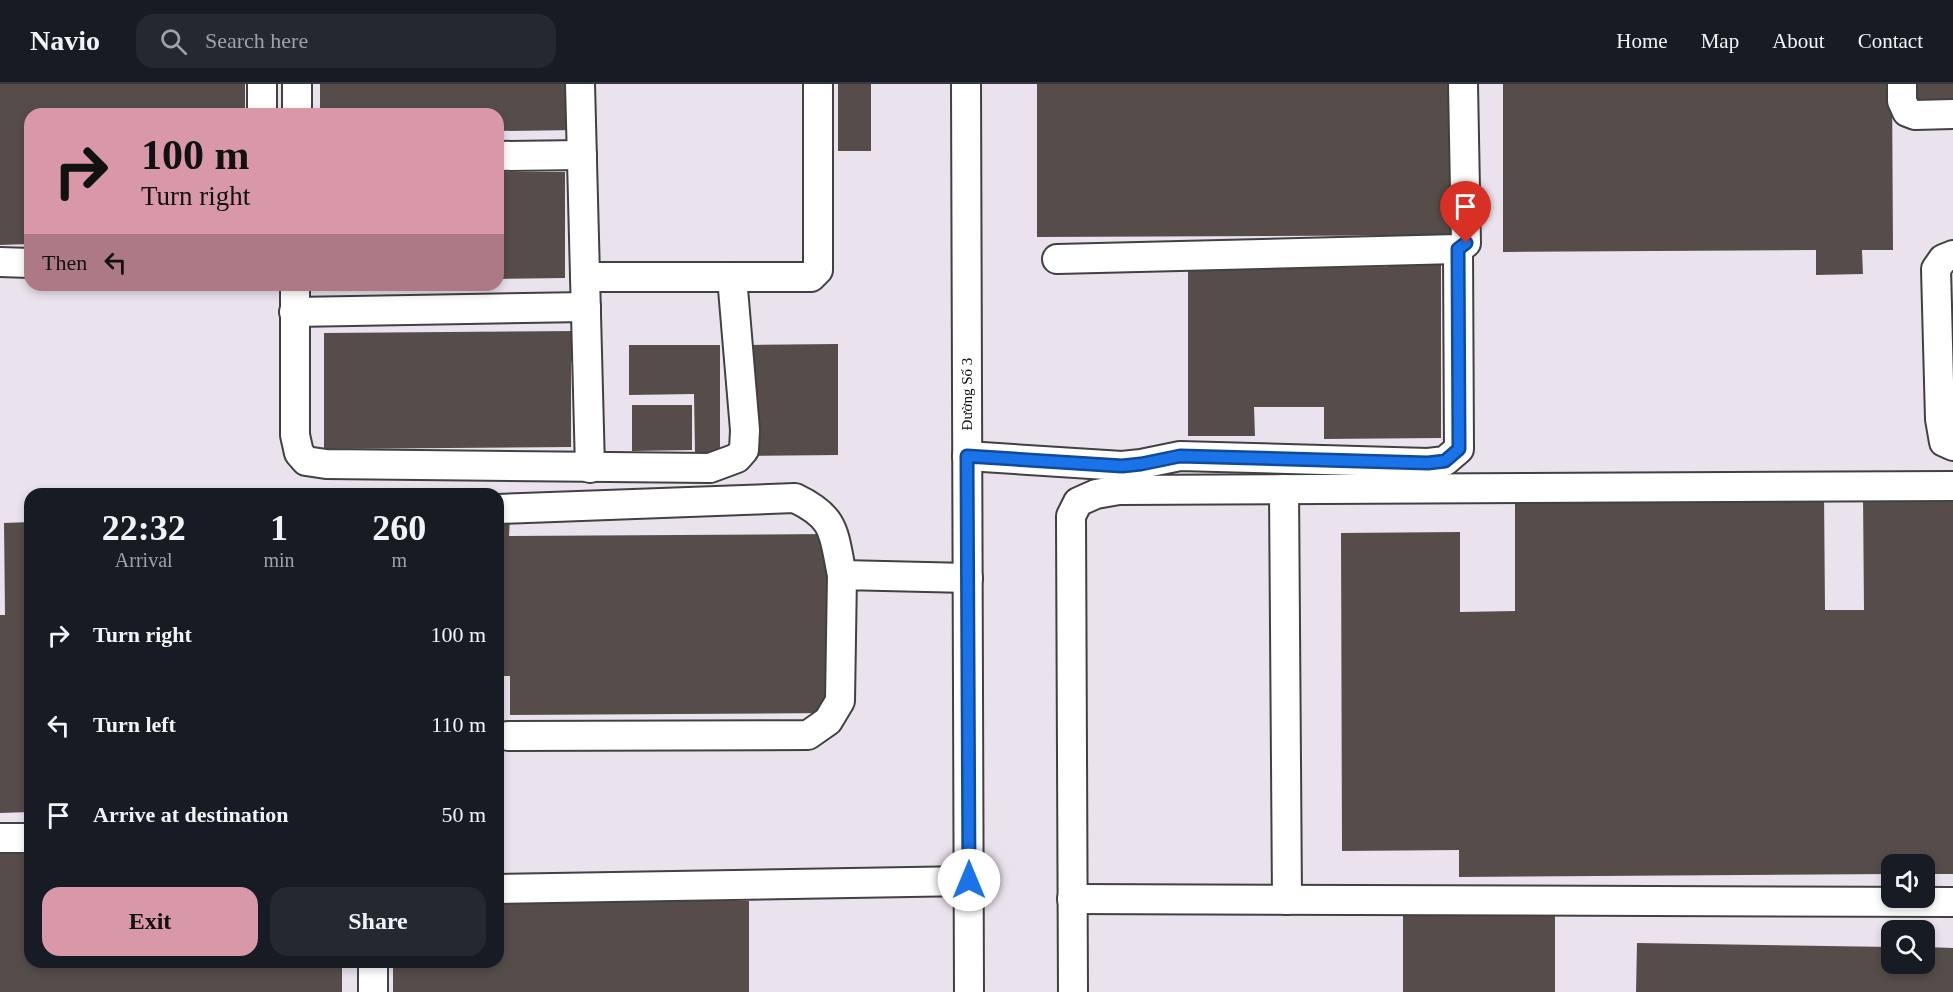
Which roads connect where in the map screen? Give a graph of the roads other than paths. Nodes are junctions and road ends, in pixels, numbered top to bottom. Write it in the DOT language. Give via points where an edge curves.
graph roads {
  1 [pos="262,84"];
  2 [pos="297,84"];
  3 [pos="580,84"];
  4 [pos="818,84"];
  5 [pos="966,84"];
  6 [pos="1464,84"];
  7 [pos="1902,84"];
  8 [pos="262,108"];
  9 [pos="297,108"];
  10 [pos="1953,114"];
  11 [pos="582,155"];
  12 [pos="504,156"];
  13 [pos="1458,249"];
  14 [pos="1953,255"];
  15 [pos="1057,259"];
  16 [pos="0,262"];
  17 [pos="24,263"];
  18 [pos="585,277"];
  19 [pos="732,277"];
  20 [pos="295,298"];
  21 [pos="586,307"];
  22 [pos="1953,446"];
  23 [pos="967,456"];
  24 [pos="590,468"];
  25 [pos="1953,486"];
  26 [pos="1284,489"];
  27 [pos="504,509"];
  28 [pos="842,575"];
  29 [pos="968,578"];
  30 [pos="508,736"];
  31 [pos="0,838"];
  32 [pos="24,838"];
  33 [pos="969,880"];
  34 [pos="504,889"];
  35 [pos="1072,899"];
  36 [pos="1287,900"];
  37 [pos="1953,902"];
  38 [pos="373,968"];
  39 [pos="373,992"];
  40 [pos="969,992"];
  41 [pos="1073,992"];
  1 -- 8 [label="street"];
  2 -- 9 [label="street"];
  3 -- 11 [label="street"];
  4 -- 19 [label="street" via="818,270 811,277"];
  5 -- 23 [label="street, Đường Số 3"];
  6 -- 13 [label="street" via="1466,243"];
  7 -- 10 [label="street" via="1907,112"];
  11 -- 12 [label="street"];
  11 -- 18 [label="street"];
  13 -- 15 [label="street"];
  13 -- 23 [label="street" via="1459,449 1445,461 1180,456 1122,466"];
  14 -- 22 [label="street" via="1943,259 1936,269 1940,419 1944,442"];
  16 -- 17 [label="street"];
  18 -- 19 [label="street"];
  18 -- 21 [label="street"];
  19 -- 24 [label="street" via="744,450 737,458 710,468"];
  20 -- 21 [label="street"];
  20 -- 24 [label="street" via="295,435 299,453 306,461"];
  21 -- 24 [label="street"];
  23 -- 29 [label="street, Đường Số 3"];
  25 -- 26 [label="street"];
  26 -- 35 [label="street" via="1119,490 1096,494 1078,502 1074,509"];
  26 -- 36 [label="street"];
  27 -- 28 [label="street" via="795,498 813,507 833,531"];
  28 -- 29 [label="street"];
  28 -- 30 [label="street" via="840,702 828,721 808,735"];
  29 -- 33 [label="street, Đường Số 3"];
  31 -- 32 [label="street"];
  33 -- 34 [label="street"];
  33 -- 40 [label="street, Đường Số 3"];
  35 -- 36 [label="street"];
  35 -- 41 [label="street"];
  36 -- 37 [label="street"];
  38 -- 39 [label="street"];
}
